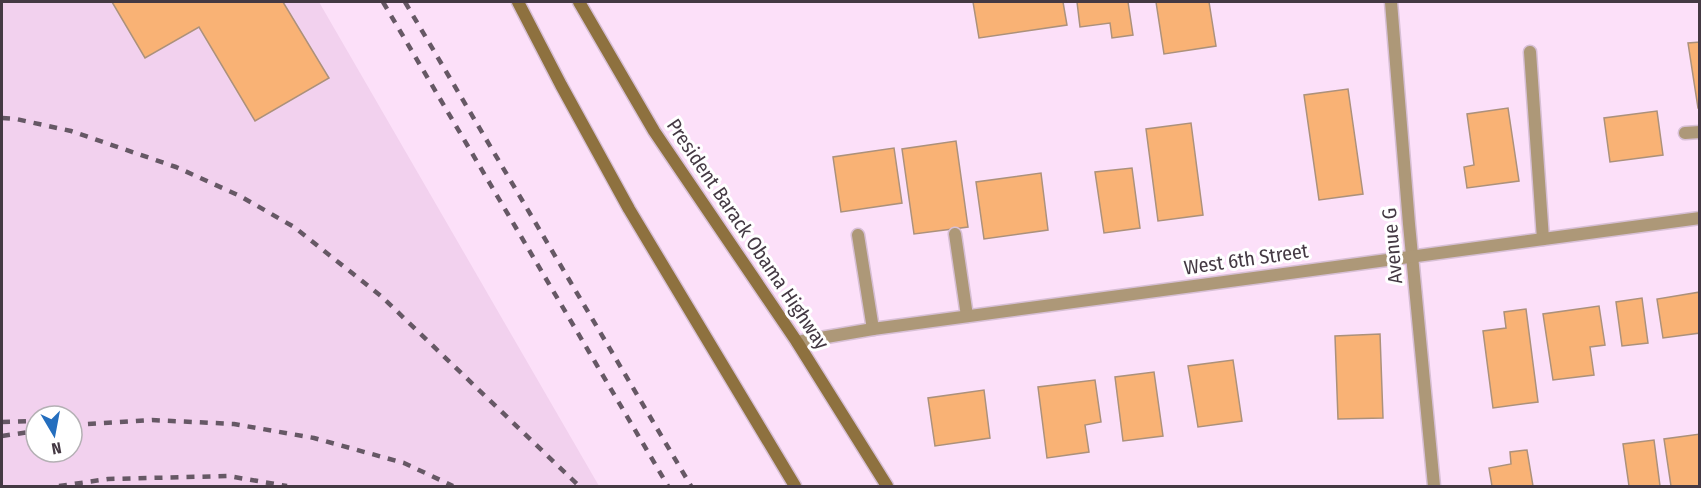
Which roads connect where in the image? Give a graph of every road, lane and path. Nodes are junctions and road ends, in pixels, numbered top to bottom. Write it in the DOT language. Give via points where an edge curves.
graph roads {
  1 [pos="518,2"];
  2 [pos="579,2"];
  3 [pos="1391,2"];
  4 [pos="1530,52"];
  5 [pos="1700,132"];
  6 [pos="1686,133"];
  7 [pos="1700,218"];
  8 [pos="955,234"];
  9 [pos="858,235"];
  10 [pos="1543,239"];
  11 [pos="1412,257"];
  12 [pos="967,316"];
  13 [pos="873,329"];
  14 [pos="797,342"];
  15 [pos="795,486"];
  16 [pos="887,486"];
  17 [pos="1434,486"];
  1 -- 15 [label="main road" via="629,209"];
  2 -- 14 [label="main road, President Barack Obama Highway" via="654,131"];
  3 -- 11 [label="street, Avenue G"];
  4 -- 10 [label="street"];
  5 -- 6 [label="street"];
  7 -- 10 [label="street, West 6th Street"];
  8 -- 12 [label="street"];
  9 -- 13 [label="street"];
  10 -- 11 [label="street, West 6th Street"];
  11 -- 12 [label="street, West 6th Street"];
  11 -- 17 [label="street, Avenue G"];
  12 -- 13 [label="street, West 6th Street"];
  13 -- 14 [label="street, West 6th Street"];
  14 -- 16 [label="main road, President Barack Obama Highway"];
}
